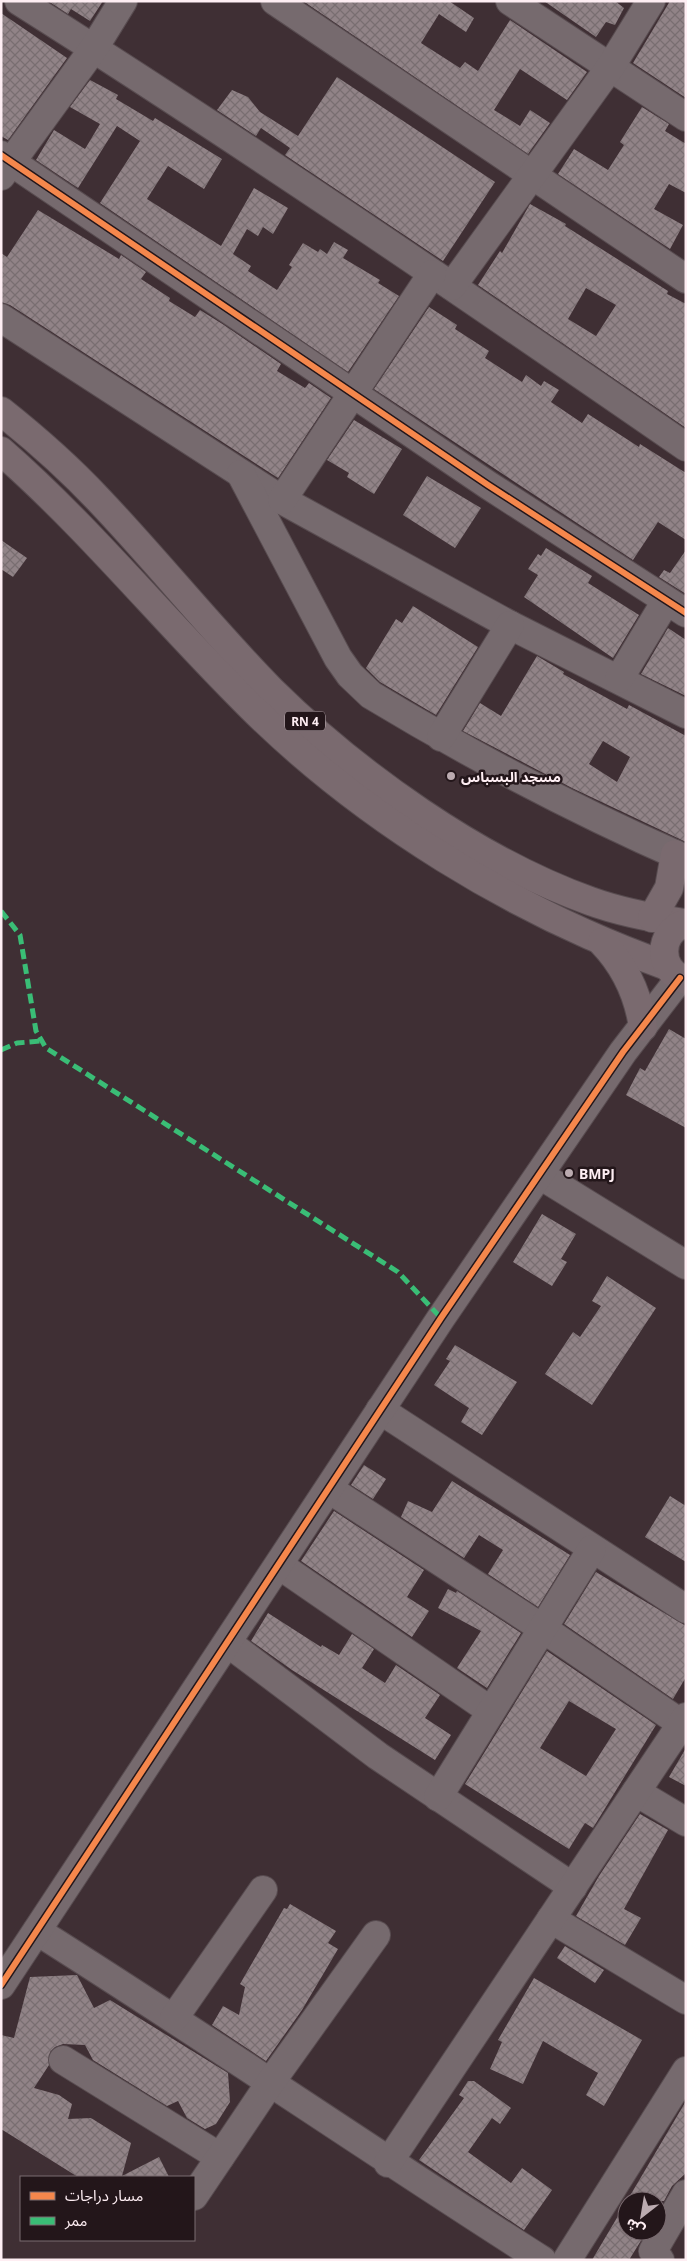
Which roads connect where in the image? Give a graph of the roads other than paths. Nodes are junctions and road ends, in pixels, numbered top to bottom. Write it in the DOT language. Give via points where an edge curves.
graph roads {
  1 [pos="18,1"];
  2 [pos="123,1"];
  3 [pos="275,1"];
  4 [pos="651,1"];
  5 [pos="519,4"];
  6 [pos="94,48"];
  7 [pos="610,66"];
  8 [pos="686,117"];
  9 [pos="5,164"];
  10 [pos="532,175"];
  11 [pos="686,279"];
  12 [pos="442,280"];
  13 [pos="1,318"];
  14 [pos="354,394"];
  15 [pos="1,411"];
  16 [pos="686,447"];
  17 [pos="1,451"];
  18 [pos="241,473"];
  19 [pos="282,500"];
  20 [pos="676,607"];
  21 [pos="510,625"];
  22 [pos="618,679"];
  23 [pos="686,714"];
  24 [pos="441,737"];
  25 [pos="680,856"];
  26 [pos="652,918"];
  27 [pos="685,923"];
  28 [pos="601,940"];
  29 [pos="678,974"];
  30 [pos="643,1027"];
  31 [pos="540,1175"];
  32 [pos="686,1265"];
  33 [pos="385,1403"];
  34 [pos="329,1488"];
  35 [pos="592,1549"];
  36 [pos="279,1565"];
  37 [pos="686,1587"];
  38 [pos="686,1609"];
  39 [pos="542,1628"];
  40 [pos="228,1643"];
  41 [pos="491,1711"];
  42 [pos="684,1720"];
  43 [pos="636,1792"];
  44 [pos="438,1796"];
  45 [pos="686,1822"];
  46 [pos="573,1887"];
  47 [pos="263,1890"];
  48 [pos="551,1919"];
  49 [pos="37,1932"];
  50 [pos="376,1935"];
  51 [pos="1,1985"];
  52 [pos="686,2000"];
  53 [pos="174,2018"];
  54 [pos="63,2060"];
  55 [pos="686,2072"];
  56 [pos="270,2083"];
  57 [pos="220,2157"];
  58 [pos="388,2162"];
  59 [pos="195,2194"];
  60 [pos="686,2194"];
  61 [pos="542,2260"];
  62 [pos="568,2260"];
  63 [pos="660,2260"];
  1 -- 6 [label="street"];
  2 -- 6 [label="street"];
  3 -- 10 [label="street"];
  4 -- 7 [label="street"];
  5 -- 7 [label="street"];
  6 -- 9 [label="street"];
  6 -- 12 [label="street"];
  7 -- 8 [label="street"];
  7 -- 10 [label="street"];
  9 -- 14 [label="street"];
  10 -- 11 [label="street"];
  10 -- 12 [label="street"];
  12 -- 14 [label="street"];
  12 -- 16 [label="street"];
  13 -- 18 [label="street"];
  14 -- 19 [label="street"];
  14 -- 20 [label="street"];
  15 -- 26 [label="main road, RN 4" via="34,437 97,498 271,690 371,775 443,826 533,877 591,902"];
  17 -- 28 [label="main road, RN 4" via="70,516 249,705 316,766 425,845 523,902"];
  18 -- 19 [label="street"];
  18 -- 24 [label="street" via="350,675 371,695"];
  19 -- 21 [label="street"];
  20 -- 22 [label="street"];
  21 -- 22 [label="street"];
  21 -- 24 [label="street"];
  22 -- 23 [label="street"];
  24 -- 25 [label="street" via="594,818"];
  25 -- 26 [label="main road" via="669,888"];
  26 -- 27 [label="main road, RN 4"];
  27 -- 29 [label="main road" via="676,927 666,940 664,949"];
  28 -- 29 [label="main road, RN 4"];
  28 -- 30 [label="main road" via="630,980"];
  29 -- 30 [label="street"];
  30 -- 31 [label="street"];
  31 -- 32 [label="street"];
  31 -- 33 [label="street"];
  33 -- 34 [label="street"];
  33 -- 35 [label="street"];
  33 -- 37 [label="street"];
  34 -- 36 [label="street"];
  34 -- 39 [label="street"];
  35 -- 38 [label="street"];
  35 -- 39 [label="street"];
  36 -- 40 [label="street"];
  36 -- 41 [label="street"];
  39 -- 41 [label="street"];
  39 -- 42 [label="street"];
  40 -- 44 [label="street" via="378,1756"];
  40 -- 49 [label="street"];
  41 -- 44 [label="street"];
  42 -- 43 [label="street"];
  43 -- 45 [label="street"];
  43 -- 46 [label="street"];
  44 -- 46 [label="street"];
  46 -- 48 [label="street"];
  47 -- 53 [label="street"];
  48 -- 52 [label="street"];
  48 -- 58 [label="street"];
  49 -- 51 [label="street"];
  49 -- 53 [label="street"];
  50 -- 56 [label="street"];
  53 -- 56 [label="street"];
  54 -- 57 [label="street"];
  55 -- 62 [label="street"];
  56 -- 57 [label="street"];
  56 -- 58 [label="street"];
  57 -- 59 [label="street"];
  58 -- 61 [label="street"];
  60 -- 63 [label="street" via="653,2250"];
}
